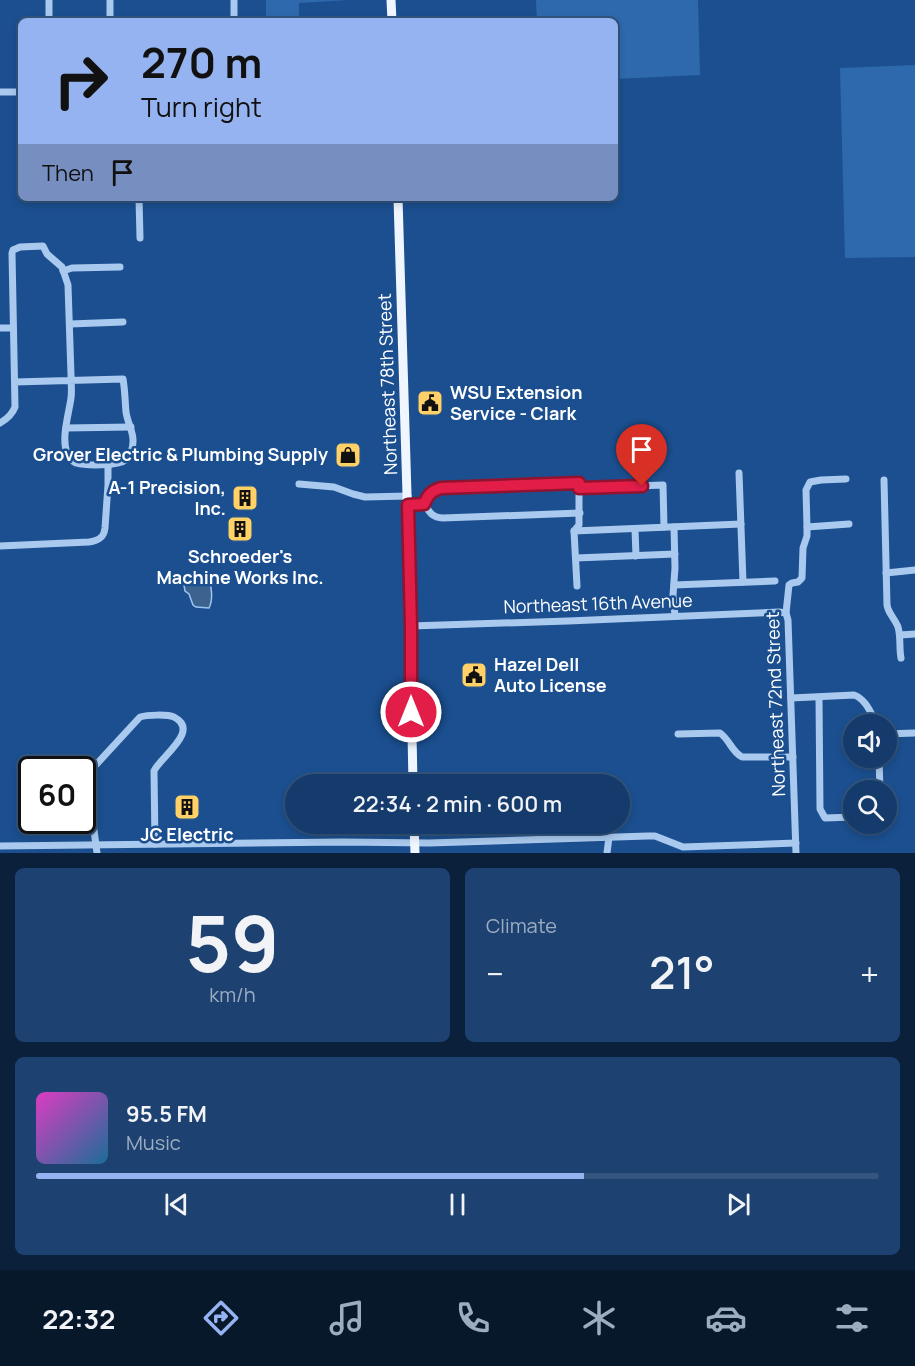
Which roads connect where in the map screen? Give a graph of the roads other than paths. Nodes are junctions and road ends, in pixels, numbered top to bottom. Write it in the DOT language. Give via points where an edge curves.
graph roads {
  1 [pos="49,0"];
  2 [pos="110,0"];
  3 [pos="234,0"];
  4 [pos="391,0"];
  5 [pos="49,18"];
  6 [pos="110,18"];
  7 [pos="234,18"];
  8 [pos="392,18"];
  9 [pos="0,92"];
  10 [pos="18,92"];
  11 [pos="139,201"];
  12 [pos="398,201"];
  13 [pos="140,238"];
  14 [pos="120,267"];
  15 [pos="63,271"];
  16 [pos="123,322"];
  17 [pos="70,324"];
  18 [pos="0,327"];
  19 [pos="13,328"];
  20 [pos="71,380"];
  21 [pos="15,382"];
  22 [pos="0,423"];
  23 [pos="130,427"];
  24 [pos="66,428"];
  25 [pos="108,465"];
  26 [pos="738,473"];
  27 [pos="846,478"];
  28 [pos="884,480"];
  29 [pos="299,484"];
  30 [pos="579,488"];
  31 [pos="408,500"];
  32 [pos="424,504"];
  33 [pos="580,513"];
  34 [pos="741,524"];
  35 [pos="849,524"];
  36 [pos="664,527"];
  37 [pos="674,527"];
  38 [pos="807,527"];
  39 [pos="635,528"];
  40 [pos="574,531"];
  41 [pos="0,546"];
  42 [pos="675,554"];
  43 [pos="636,556"];
  44 [pos="576,558"];
  45 [pos="915,570"];
  46 [pos="886,573"];
  47 [pos="775,581"];
  48 [pos="743,582"];
  49 [pos="674,585"];
  50 [pos="577,586"];
  51 [pos="786,613"];
  52 [pos="675,616"];
  53 [pos="411,626"];
  54 [pos="915,634"];
  55 [pos="900,635"];
  56 [pos="901,658"];
  57 [pos="819,697"];
  58 [pos="791,698"];
  59 [pos="871,714"];
  60 [pos="678,734"];
  61 [pos="915,734"];
  62 [pos="897,735"];
  63 [pos="793,756"];
  64 [pos="413,774"];
  65 [pos="843,817"];
  66 [pos="609,837"];
  67 [pos="796,843"];
  68 [pos="96,844"];
  69 [pos="155,844"];
  70 [pos="0,846"];
  71 [pos="415,848"];
  72 [pos="97,853"];
  73 [pos="608,853"];
  74 [pos="796,853"];
  1 -- 5 [label="street"];
  2 -- 6 [label="street"];
  3 -- 7 [label="street"];
  4 -- 8 [label="main road"];
  9 -- 10 [label="street"];
  11 -- 13 [label="street"];
  12 -- 31 [label="main road, Northeast 78th Street"];
  14 -- 15 [label="street"];
  15 -- 17 [label="street" via="69,288"];
  15 -- 19 [label="street" via="43,246 13,250"];
  16 -- 17 [label="street"];
  17 -- 20 [label="street"];
  18 -- 19 [label="street"];
  19 -- 21 [label="street"];
  20 -- 21 [label="street"];
  20 -- 23 [label="street" via="123,379"];
  20 -- 24 [label="street"];
  21 -- 22 [label="street" via="15,407"];
  23 -- 24 [label="street"];
  23 -- 25 [label="street" via="133,431 129,458"];
  24 -- 25 [label="street" via="66,450 71,460"];
  25 -- 41 [label="street" via="103,537 95,542"];
  26 -- 34 [label="street"];
  27 -- 38 [label="street" via="810,482 806,490"];
  28 -- 46 [label="street"];
  29 -- 31 [label="street" via="334,487 365,497"];
  30 -- 32 [label="street" via="579,483 441,488 432,491"];
  30 -- 33 [label="street"];
  30 -- 36 [label="street" via="663,485"];
  31 -- 32 [label="street"];
  31 -- 53 [label="main road, Northeast 78th Street"];
  32 -- 33 [label="street" via="435,518"];
  33 -- 40 [label="street"];
  34 -- 37 [label="street"];
  34 -- 48 [label="street"];
  35 -- 38 [label="street"];
  36 -- 37 [label="street"];
  36 -- 39 [label="street"];
  37 -- 42 [label="street"];
  38 -- 51 [label="street, Northeast 72nd Street" via="802,578 789,585"];
  39 -- 40 [label="street"];
  39 -- 43 [label="street"];
  40 -- 44 [label="street"];
  42 -- 43 [label="street"];
  42 -- 49 [label="street"];
  43 -- 44 [label="street"];
  44 -- 50 [label="street"];
  45 -- 46 [label="street"];
  46 -- 55 [label="street" via="887,609"];
  47 -- 48 [label="street"];
  48 -- 49 [label="street"];
  49 -- 52 [label="street"];
  51 -- 52 [label="street, Northeast 16th Avenue"];
  51 -- 58 [label="street, Northeast 72nd Street"];
  52 -- 53 [label="street, Northeast 16th Avenue"];
  53 -- 64 [label="main road, Northeast 78th Street"];
  54 -- 55 [label="street"];
  55 -- 56 [label="street"];
  57 -- 58 [label="street"];
  57 -- 59 [label="street" via="854,695 860,697"];
  57 -- 65 [label="street" via="820,809 825,818"];
  58 -- 63 [label="street, Northeast 72nd Street"];
  60 -- 63 [label="street" via="720,733 742,757"];
  61 -- 62 [label="street"];
  63 -- 67 [label="street, Northeast 72nd Street"];
  66 -- 67 [label="street" via="655,836 690,847"];
  66 -- 71 [label="street"];
  66 -- 73 [label="street"];
  67 -- 74 [label="street, Northeast 72nd Street"];
  68 -- 69 [label="street"];
  68 -- 69 [label="street" via="92,771 142,717 171,716 182,726 182,736 154,771"];
  68 -- 70 [label="street"];
  68 -- 72 [label="street"];
  69 -- 71 [label="street" via="343,842"];
}
